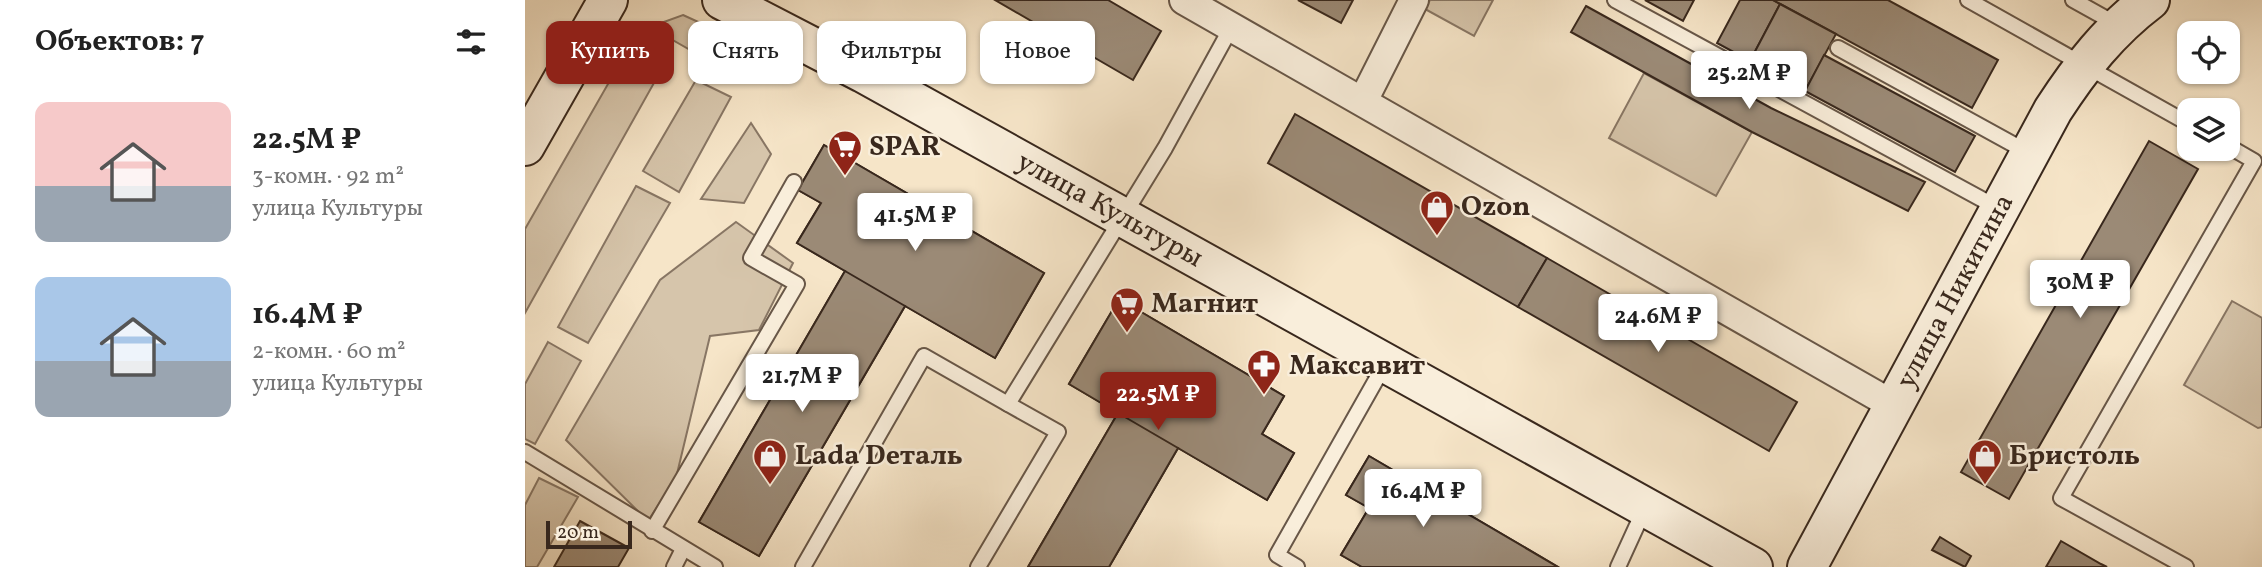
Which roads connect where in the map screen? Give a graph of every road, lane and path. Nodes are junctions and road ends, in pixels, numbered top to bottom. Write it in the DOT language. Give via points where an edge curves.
graph roads {
  1 [pos="608,0"];
  2 [pos="1184,0"];
  3 [pos="1413,0"];
  4 [pos="1615,0"];
  5 [pos="1969,0"];
  6 [pos="2073,0"];
  7 [pos="2150,0"];
  8 [pos="736,3"];
  9 [pos="2122,12"];
  10 [pos="1232,26"];
  11 [pos="1837,48"];
  12 [pos="2084,63"];
  13 [pos="1363,101"];
  14 [pos="2177,117"];
  15 [pos="529,128"];
  16 [pos="2029,153"];
  17 [pos="2240,153"];
  18 [pos="794,182"];
  19 [pos="1999,209"];
  20 [pos="1124,217"];
  21 [pos="1385,363"];
  22 [pos="1008,404"];
  23 [pos="1893,405"];
  24 [pos="525,452"];
  25 [pos="1644,508"];
  26 [pos="652,531"];
  27 [pos="683,549"];
  28 [pos="674,567"];
  29 [pos="715,567"];
  30 [pos="803,567"];
  31 [pos="978,567"];
  32 [pos="1297,567"];
  33 [pos="1618,567"];
  34 [pos="1753,567"];
  35 [pos="1807,567"];
  36 [pos="2186,567"];
  1 -- 15 [label="main road"];
  2 -- 10 [label="street"];
  3 -- 13 [label="street"];
  4 -- 19 [label="lane"];
  5 -- 12 [label="lane"];
  6 -- 9 [label="lane"];
  7 -- 9 [label="main road, улица Никитина"];
  8 -- 20 [label="main road, улица Культуры"];
  9 -- 12 [label="main road, улица Никитина"];
  10 -- 13 [label="street"];
  10 -- 20 [label="lane"];
  11 -- 16 [label="lane"];
  12 -- 14 [label="lane"];
  12 -- 16 [label="main road, улица Никитина"];
  13 -- 23 [label="street"];
  16 -- 19 [label="main road, улица Никитина"];
  17 -- 36 [label="lane" via="2254,161 2061,498"];
  18 -- 26 [label="lane" via="751,258 797,284"];
  19 -- 23 [label="main road, улица Никитина"];
  20 -- 21 [label="main road, улица Культуры"];
  20 -- 22 [label="lane"];
  21 -- 25 [label="main road, улица Культуры"];
  21 -- 32 [label="lane" via="1277,555"];
  22 -- 30 [label="lane" via="924,356"];
  22 -- 31 [label="lane" via="1058,432"];
  23 -- 35 [label="main road, улица Никитина"];
  24 -- 26 [label="lane"];
  25 -- 33 [label="lane"];
  25 -- 34 [label="main road, улица Культуры"];
  26 -- 27 [label="lane"];
  27 -- 28 [label="lane"];
  27 -- 29 [label="lane"];
}
